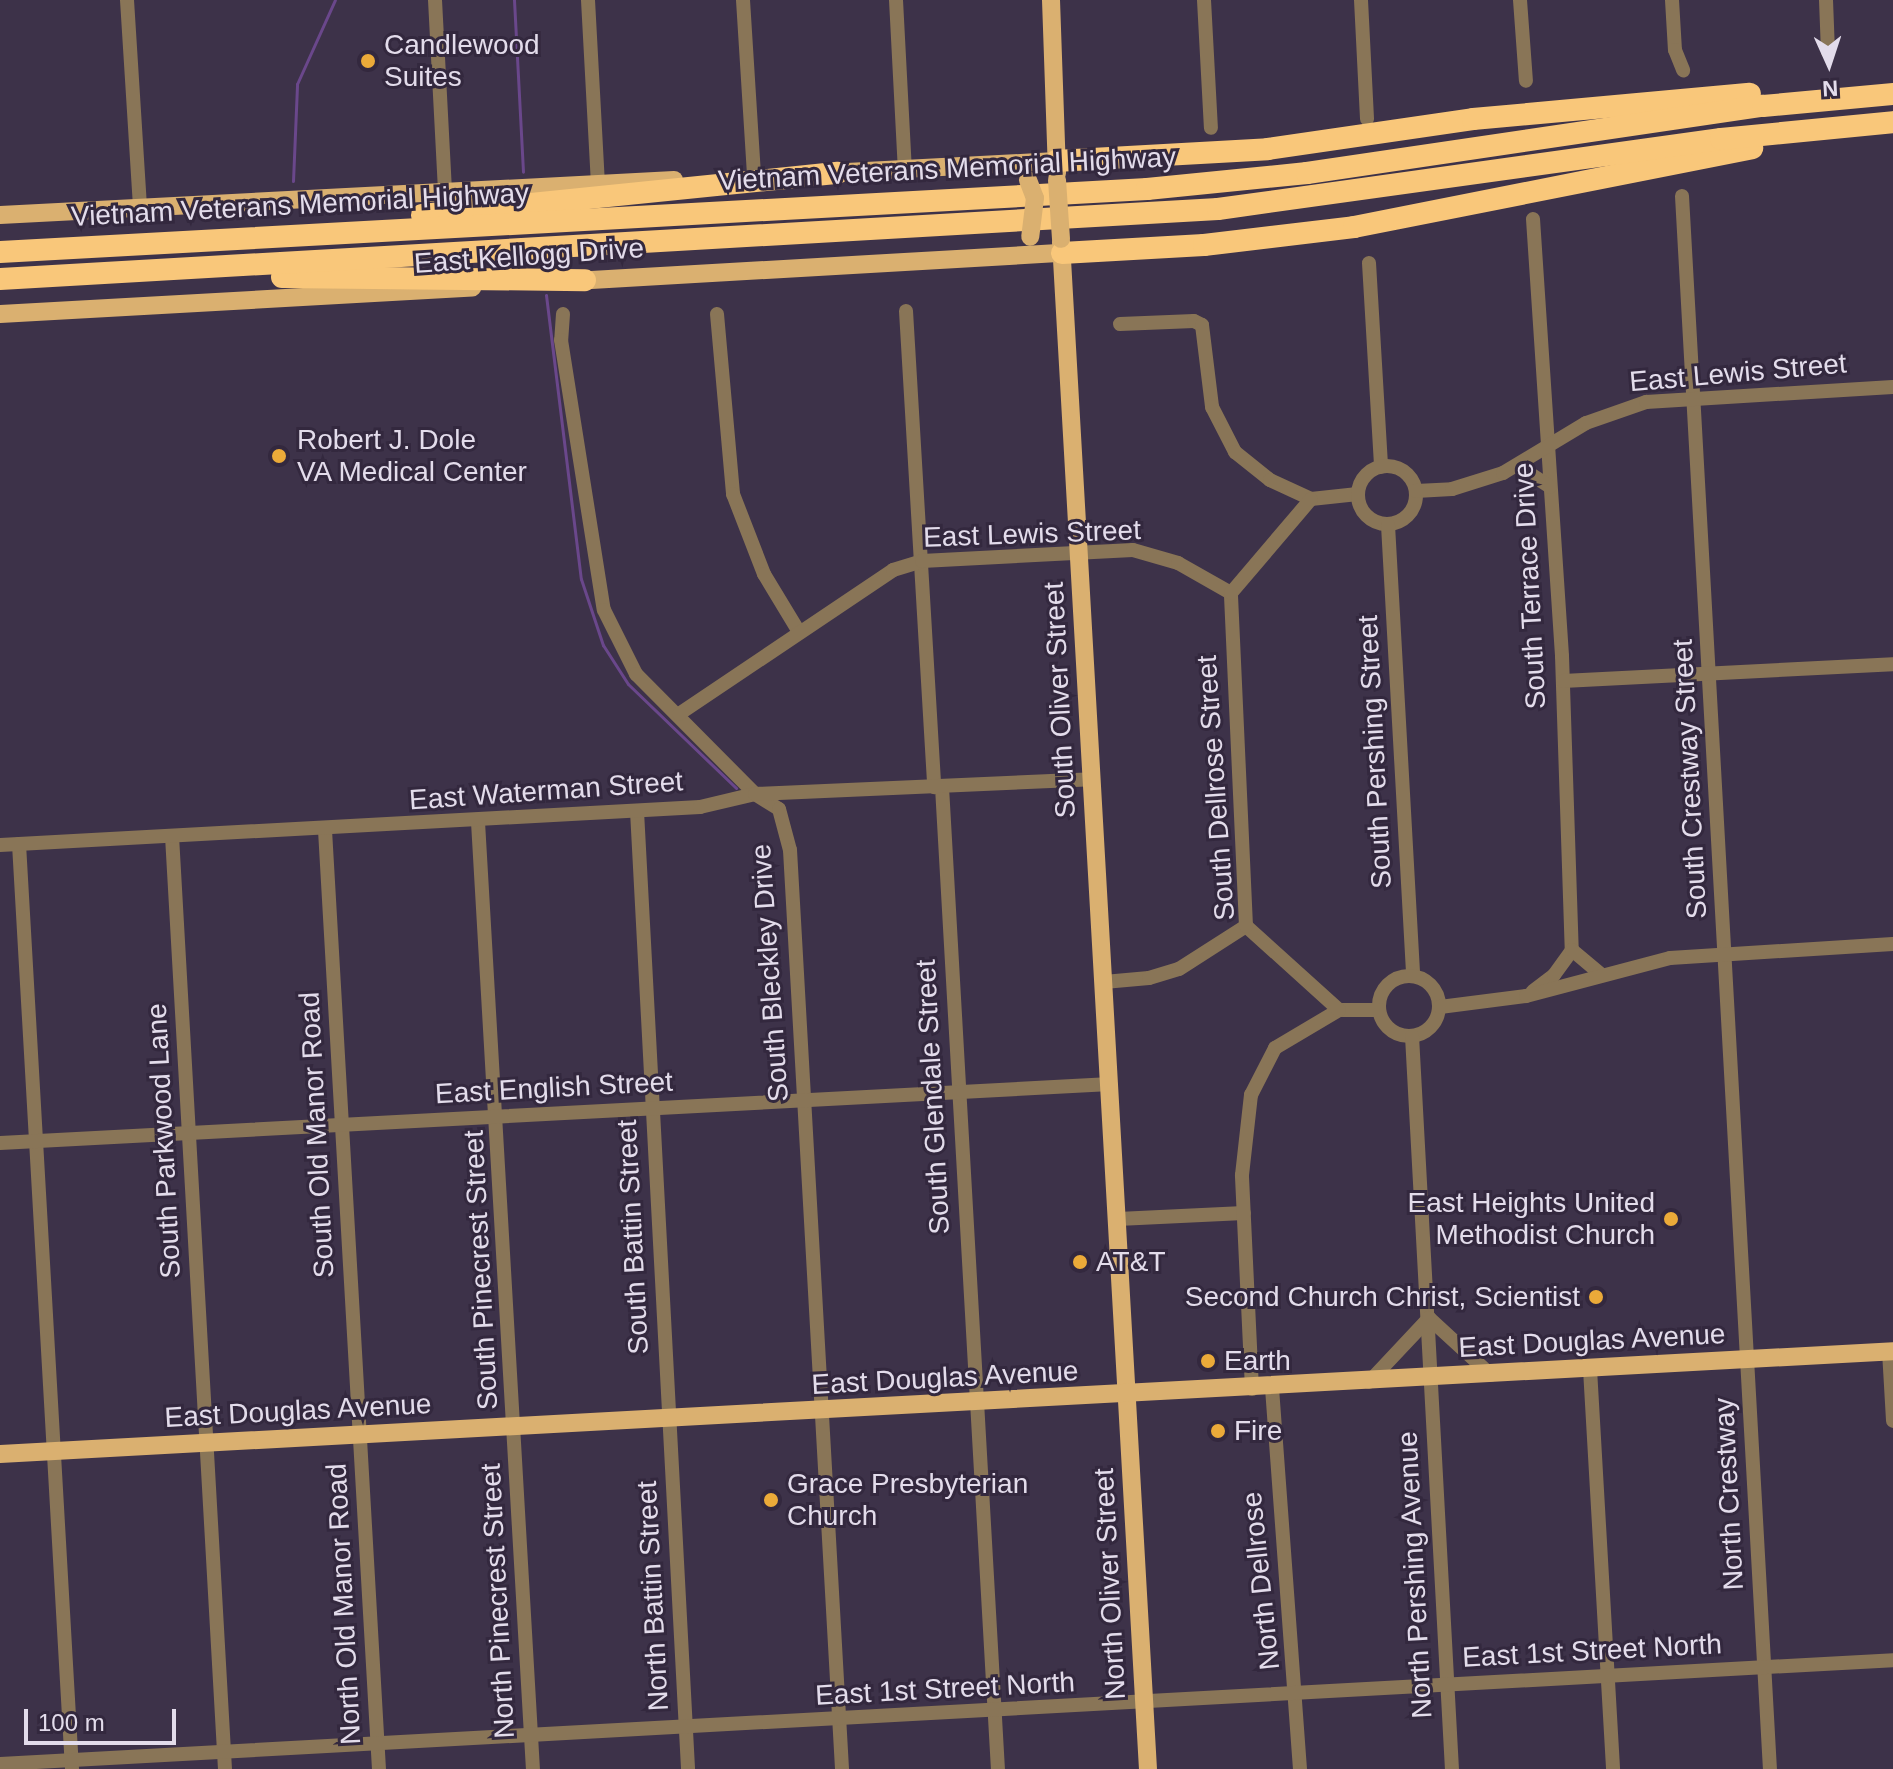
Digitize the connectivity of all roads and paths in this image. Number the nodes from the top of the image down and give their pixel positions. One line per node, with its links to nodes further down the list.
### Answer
1 (127, 0): 29 (street)
2 (435, 0): 27 (street)
3 (588, 0): 26 (street)
4 (743, 0): 25 (street)
5 (896, 0): 22 (street)
6 (1051, 0): 23 (main road, South Oliver Street)
7 (1204, 0): 19 (street)
8 (1361, 0): 17 (street)
9 (1520, 0): 14 (street)
10 (1672, 0): 13 (street)
11 (1826, 0): 12 (street)
12 (1828, 52)
13 (1683, 70)
14 (1526, 81)
15 (1893, 94): 16 (highway, Vietnam Veterans Memorial Highway)
16 (1835, 98): 23 (highway); 32 (highway, Vietnam Veterans Memorial Highway)
17 (1367, 119)
18 (1893, 122): 20 (highway, Vietnam Veterans Memorial Highway)
19 (1211, 128)
20 (1822, 128): 33 (highway); 37 (highway, Vietnam Veterans Memorial Highway)
21 (1002, 165): 22 (main road); 23 (main road); 35 (main road, bridge)
22 (905, 170): 24 (main road)
23 (1057, 170): 33 (main road, South Oliver Street, bridge)
24 (838, 173): 25 (main road); 32 (highway)
25 (754, 175): 26 (main road)
26 (598, 184): 27 (main road)
27 (445, 192): 29 (main road)
28 (1682, 196): 46 (street, South Crestway Street)
29 (140, 207): 30 (main road)
30 (0, 215)
31 (1533, 219): 47 (street, South Terrace Drive)
32 (134, 244): 34 (highway, Vietnam Veterans Memorial Highway)
33 (1061, 246): 35 (main road, East Kellogg Drive); 55 (main road, South Oliver Street)
34 (0, 252)
35 (1006, 256): 39 (main road, East Kellogg Drive)
36 (1369, 263): 49 (street)
37 (40, 276): 38 (highway, Vietnam Veterans Memorial Highway); 39 (highway)
38 (0, 279)
39 (585, 280): 41 (main road, East Kellogg Drive)
40 (906, 311): 56 (street, South Glendale Street)
41 (0, 314)
42 (563, 314): 62 (street, South Bleckley Drive)
43 (717, 314): 58 (street)
44 (1120, 324): 53 (street)
45 (1893, 387): 46 (street, East Lewis Street)
46 (1694, 398): 47 (street, East Lewis Street); 60 (street, South Crestway Street)
47 (1549, 449): 48 (street, East Lewis Street); 50 (street, South Terrace Drive)
48 (1518, 466): 50 (street); 51 (street, East Lewis Street)
49 (1381, 467): 51 (street); 52 (street)
50 (1550, 487): 61 (street, South Terrace Drive)
51 (1416, 491): 54 (street)
52 (1358, 494): 53 (street); 54 (street)
53 (1311, 499): 57 (street)
54 (1388, 525): 76 (street, South Pershing Street)
55 (1079, 552): 56 (street, East Lewis Street); 57 (street, East Lewis Street); 63 (main road, South Oliver Street)
56 (922, 561): 58 (street, East Lewis Street); 64 (street, South Glendale Street)
57 (1231, 593): 72 (street, South Dellrose Street)
58 (799, 632): 62 (street, East Lewis Street)
59 (1893, 664): 60 (street)
60 (1710, 674): 61 (street); 75 (street, South Crestway Street)
61 (1563, 681): 74 (street, South Terrace Drive)
62 (679, 714): 65 (street, South Bleckley Drive)
63 (1092, 779): 64 (street, East Waterman Street); 78 (main road, South Oliver Street)
64 (938, 787): 65 (street, East Waterman Street); 85 (street, South Glendale Street)
65 (755, 794): 66 (street, East Waterman Street); 86 (street, South Bleckley Drive)
66 (637, 811): 67 (street, East Waterman Street); 87 (street, South Battin Street)
67 (478, 822): 68 (street, East Waterman Street); 88 (street, South Pinecrest Street)
68 (325, 830): 69 (street, East Waterman Street); 89 (street, South Old Manor Road)
69 (172, 836): 70 (street, East Waterman Street); 90 (street, South Parkwood Lane)
70 (19, 844): 71 (street, East Waterman Street); 91 (street)
71 (0, 845)
72 (1246, 926): 78 (street); 81 (street, South Dellrose Street)
73 (1893, 944): 75 (street)
74 (1572, 950): 77 (street); 79 (street)
75 (1726, 953): 77 (street); 97 (street, South Crestway Street)
76 (1413, 975): 80 (street); 82 (street)
77 (1602, 975): 79 (street)
78 (1104, 982): 84 (main road, South Oliver Street)
79 (1526, 996): 80 (street)
80 (1440, 1007): 83 (street)
81 (1339, 1010): 82 (street); 93 (street)
82 (1379, 1010): 83 (street)
83 (1412, 1036): 95 (street)
84 (1110, 1084): 85 (street, East English Street); 94 (main road, South Oliver Street)
85 (958, 1092): 86 (street, East English Street); 105 (street, South Glendale Street)
86 (806, 1101): 87 (street, East English Street); 106 (street, South Bleckley Drive)
87 (651, 1109): 88 (street, East English Street); 107 (street, South Battin Street)
88 (499, 1118): 89 (street, East English Street); 109 (street, South Pinecrest Street)
89 (343, 1126): 90 (street, East English Street); 110 (street, South Old Manor Road)
90 (189, 1134): 91 (street, East English Street); 111 (street, South Parkwood Lane)
91 (37, 1141): 92 (street, East English Street); 112 (street)
92 (0, 1143)
93 (1244, 1213): 94 (street); 103 (street)
94 (1118, 1219): 104 (main road, South Oliver Street)
95 (1429, 1318): 99 (street); 100 (street); 101 (street)
96 (1891, 1351): 97 (main road, East Douglas Avenue); 108 (street)
97 (1748, 1359): 98 (main road, East Douglas Avenue); 115 (street, North Crestway)
98 (1590, 1369): 99 (main road, East Douglas Avenue); 116 (street)
99 (1491, 1375): 100 (main road, East Douglas Avenue)
100 (1431, 1378): 101 (main road, East Douglas Avenue); 117 (street, North Pershing Avenue)
101 (1369, 1382): 102 (main road, East Douglas Avenue)
102 (1272, 1388): 103 (main road, East Douglas Avenue); 118 (street, North Dellrose)
103 (1252, 1389): 104 (main road, East Douglas Avenue)
104 (1128, 1396): 105 (main road, East Douglas Avenue); 119 (main road, North Oliver Street)
105 (979, 1404): 106 (main road, East Douglas Avenue); 120 (street, South Glendale Street)
106 (823, 1413): 107 (main road, East Douglas Avenue); 121 (street, South Bleckley Drive)
107 (670, 1420): 109 (main road, East Douglas Avenue); 122 (street, North Battin Street)
108 (1893, 1421)
109 (515, 1429): 110 (main road, East Douglas Avenue); 123 (street, North Pinecrest Street)
110 (361, 1437): 111 (main road, East Douglas Avenue); 124 (street, North Old Manor Road)
111 (207, 1444): 112 (main road, East Douglas Avenue); 125 (street, South Parkwood Lane)
112 (55, 1451): 113 (main road, East Douglas Avenue); 127 (street)
113 (0, 1454)
114 (1893, 1660): 115 (street, East 1st Street North)
115 (1764, 1667): 116 (street, East 1st Street North); 138 (street, North Crestway)
116 (1608, 1676): 117 (street, East 1st Street North); 137 (street)
117 (1447, 1686): 118 (street, East 1st Street North); 136 (street, North Pershing Avenue)
118 (1296, 1695): 119 (street, East 1st Street North); 135 (street, North Dellrose)
119 (1144, 1704): 120 (street, East 1st Street North); 134 (main road, North Oliver Street)
120 (995, 1712): 121 (street, East 1st Street North); 133 (street, South Glendale Street)
121 (839, 1721): 122 (street, East 1st Street North); 132 (street, South Bleckley Drive)
122 (686, 1729): 123 (street, East 1st Street North); 131 (street, North Battin Street)
123 (532, 1736): 124 (street, East 1st Street North); 130 (street, North Pinecrest Street)
124 (377, 1744): 125 (street, East 1st Street North); 129 (street, North Old Manor Road)
125 (225, 1752): 127 (street, East 1st Street North); 128 (street, South Parkwood Lane)
126 (0, 1764): 127 (street, East 1st Street North)
127 (72, 1764)
128 (225, 1769)
129 (379, 1769)
130 (533, 1769)
131 (688, 1769)
132 (842, 1769)
133 (998, 1769)
134 (1148, 1769)
135 (1300, 1769)
136 (1452, 1769)
137 (1613, 1769)
138 (1770, 1769)

